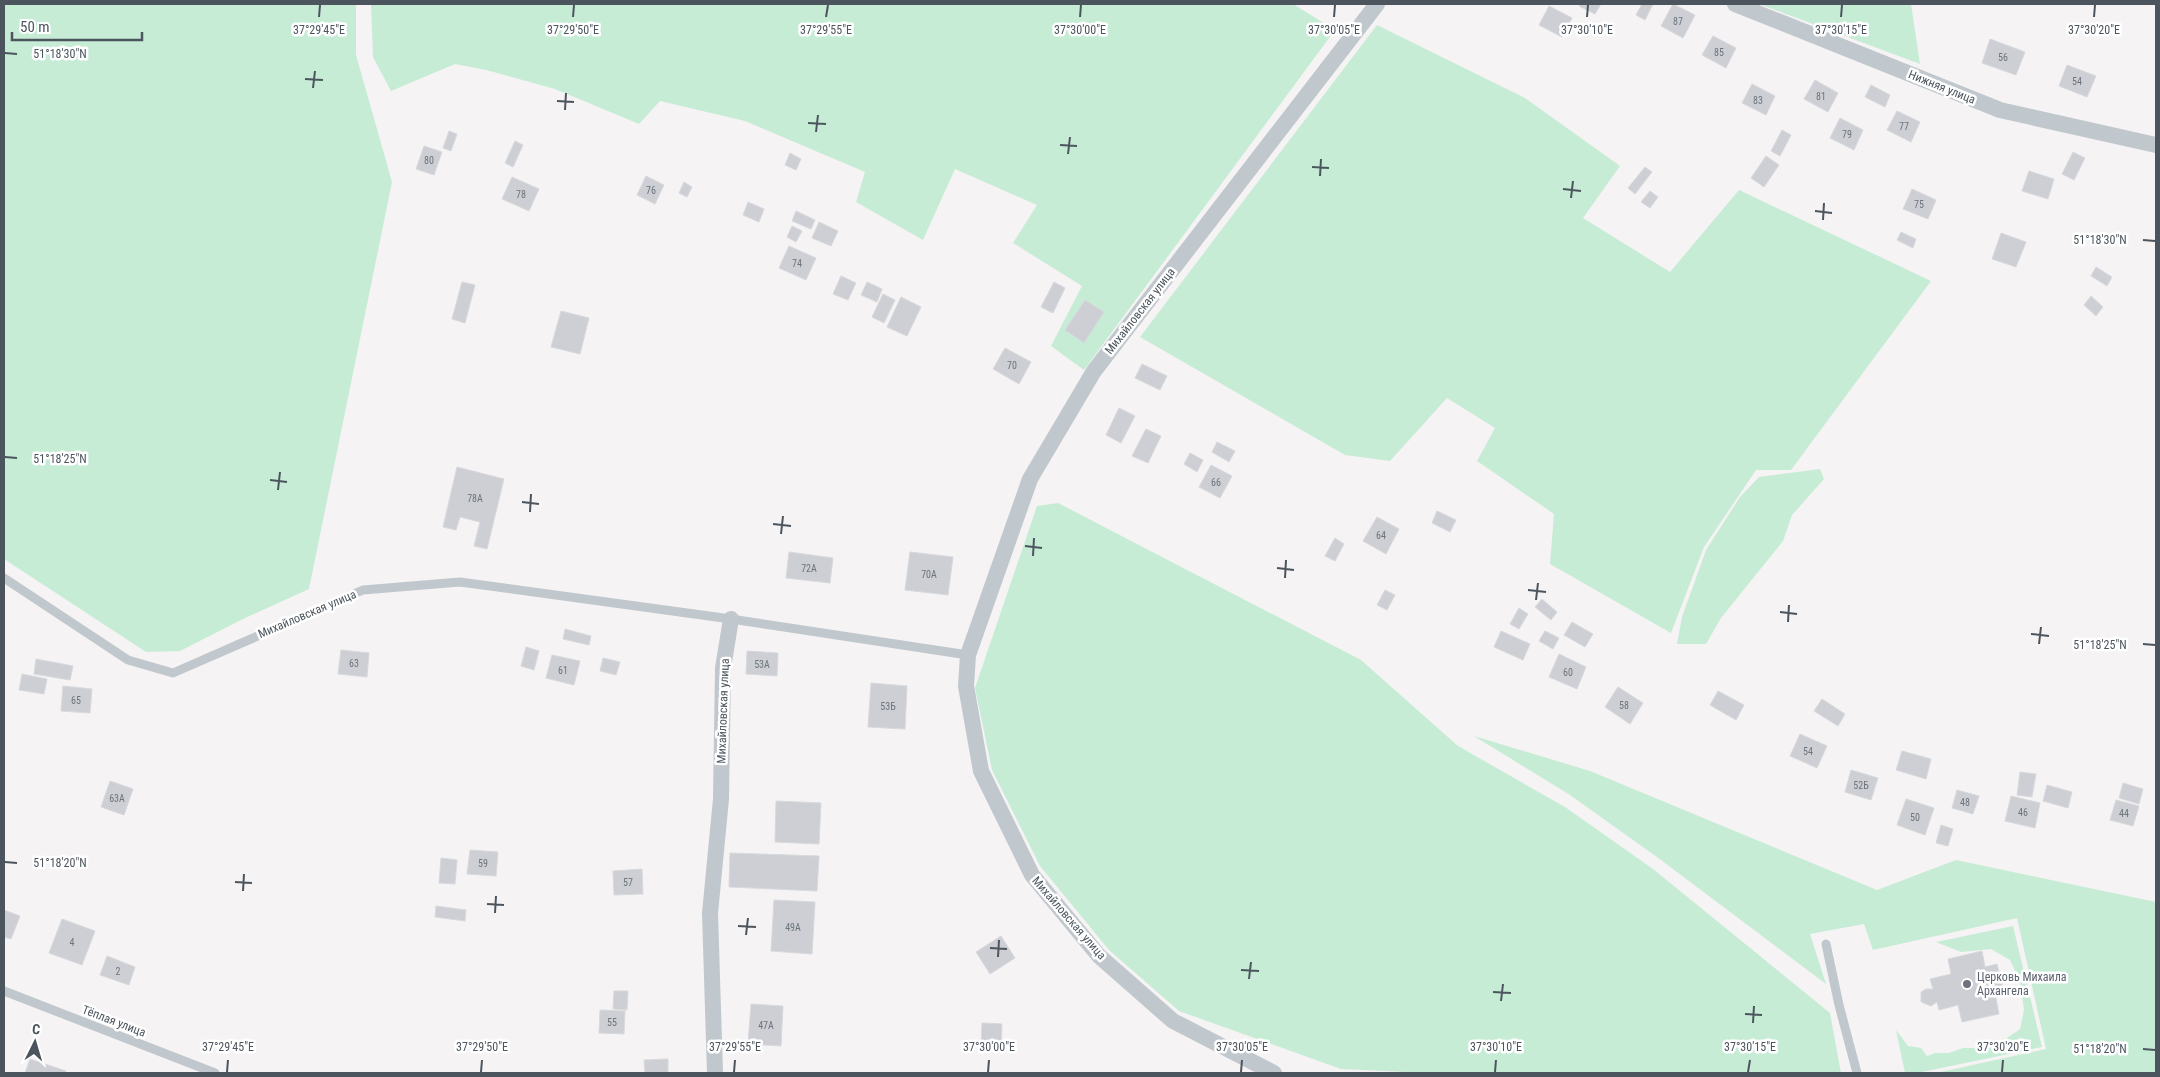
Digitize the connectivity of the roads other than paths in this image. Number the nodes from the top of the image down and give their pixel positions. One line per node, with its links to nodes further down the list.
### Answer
1 (1377, 4): 6 (street, Михайловская улица)
2 (1735, 4): 3 (street, Нижняя улица)
3 (2156, 145)
4 (4, 578): 5 (lane, Михайловская улица)
5 (731, 619): 6 (lane, Михайловская улица); 10 (street, Михайловская улица)
6 (968, 655): 11 (street, Михайловская улица)
7 (1826, 944): 12 (lane)
8 (4, 991): 9 (lane, Тёплая улица)
9 (215, 1073)
10 (715, 1073)
11 (1274, 1073)
12 (1857, 1073)

